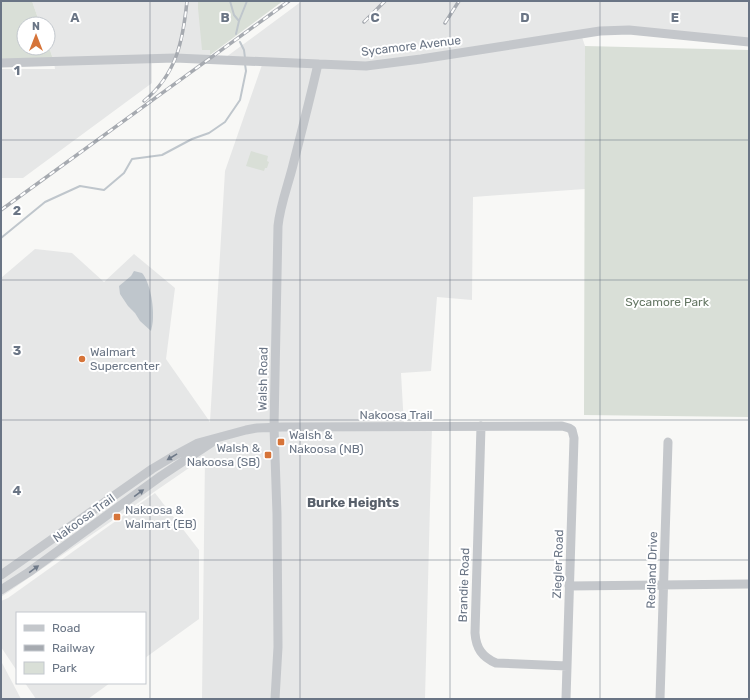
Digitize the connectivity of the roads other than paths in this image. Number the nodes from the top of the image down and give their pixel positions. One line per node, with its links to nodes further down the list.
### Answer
1 (749, 42): 3 (street, Sycamore Avenue)
2 (1, 63): 3 (street, Sycamore Avenue)
3 (318, 64): 5 (street, Walsh Road)
4 (481, 426): 5 (street, Nakoosa Trail); 6 (street, Nakoosa Trail); 14 (street, Brandie Road)
5 (274, 427): 7 (street, Nakoosa Trail); 15 (street, Walsh Road)
6 (572, 430): 12 (street, Ziegler Road)
7 (221, 438): 9 (street, Nakoosa Trail, one-way to 9); 13 (street, Nakoosa Trail, one-way to 7)
8 (668, 442): 11 (street, Redland Drive)
9 (1, 575)
10 (749, 584): 11 (street)
11 (664, 585): 12 (street); 17 (street, Redland Drive)
12 (569, 586): 14 (street, Ziegler Road)
13 (1, 590)
14 (567, 666): 16 (street, Ziegler Road)
15 (275, 699)
16 (566, 699)
17 (660, 699)

